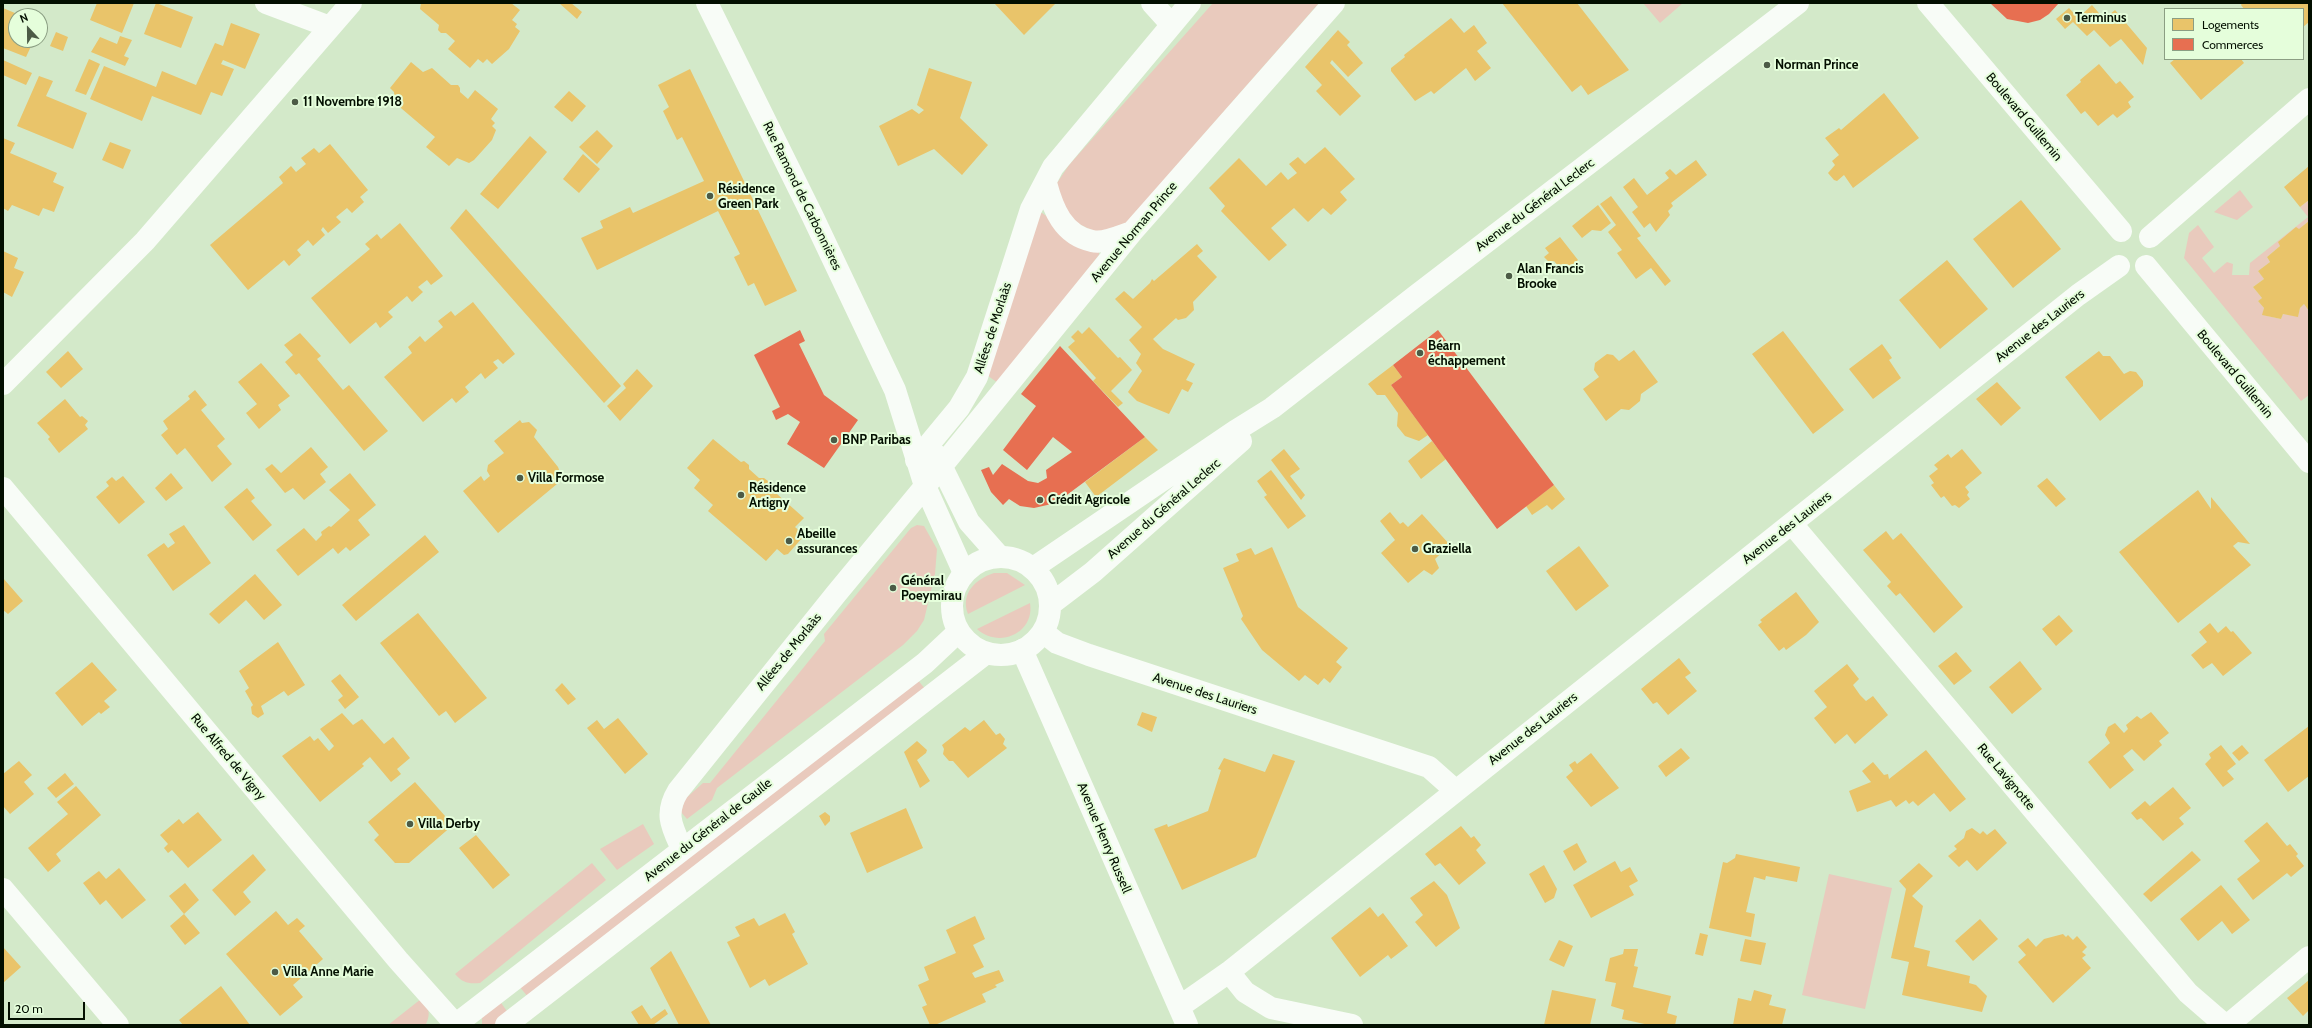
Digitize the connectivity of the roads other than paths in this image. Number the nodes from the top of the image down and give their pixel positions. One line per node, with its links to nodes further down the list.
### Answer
1 (266, 3): 10 (street)
2 (351, 3): 10 (street)
3 (707, 3): 20 (street, Rue Ramond de Carbonnières)
4 (1152, 3): 9 (street)
5 (1190, 3): 9 (street, Allées de Morlaàs)
6 (1334, 3): 14 (street, Avenue Norman Prince)
7 (1798, 3): 19 (street, Avenue du Général Leclerc)
8 (1928, 3): 13 (street, Boulevard Guillemin)
9 (1171, 24): 12 (street, Allées de Morlaàs)
10 (330, 27): 18 (street)
11 (2309, 99): 15 (street)
12 (1046, 183): 14 (street); 20 (street, Allées de Morlaàs)
13 (2121, 231): 15 (street); 16 (street)
14 (1132, 232): 22 (street, Avenue Norman Prince)
15 (2150, 236): 17 (street)
16 (2119, 266): 17 (street); 25 (street, Avenue des Lauriers)
17 (2146, 266): 21 (street, Boulevard Guillemin)
18 (3, 384)
19 (1272, 408): 27 (street, Avenue du Général Leclerc); 29 (street, Avenue du Général Leclerc)
20 (923, 451): 22 (street, Rue Ramond de Carbonnières); 23 (street, Rue Ramond de Carbonnières)
21 (2309, 462)
22 (941, 467): 23 (street, Allées de Morlaàs); 26 (street, Rue Ramond de Carbonnières)
23 (925, 486): 28 (street, Rue Ramond de Carbonnières); 35 (street, Allées de Morlaàs)
24 (3, 488): 41 (street, Rue Alfred de Vigny)
25 (1792, 524): 34 (street, Avenue des Lauriers); 44 (street, Rue Lavignotte)
26 (1000, 557): 27 (street); 28 (street)
27 (1033, 568): 29 (street)
28 (964, 573): 30 (street)
29 (1051, 604): 31 (street)
30 (958, 632): 33 (street); 35 (street, Avenue du Général de Gaulle)
31 (1043, 632): 32 (street); 34 (street, Avenue des Lauriers)
32 (1022, 650): 33 (street); 39 (street, Avenue Henry Russell)
33 (985, 654): 42 (street)
34 (1456, 791): 38 (street, Avenue des Lauriers)
35 (682, 849): 41 (street, Avenue du Général de Gaulle)
36 (3, 889): 40 (street)
37 (2309, 957): 45 (street)
38 (1229, 972): 39 (street, Avenue des Lauriers); 43 (street)
39 (1183, 1016)
40 (118, 1025)
41 (455, 1025)
42 (506, 1025)
43 (1352, 1025)
44 (2225, 1025)
45 (2228, 1025)

